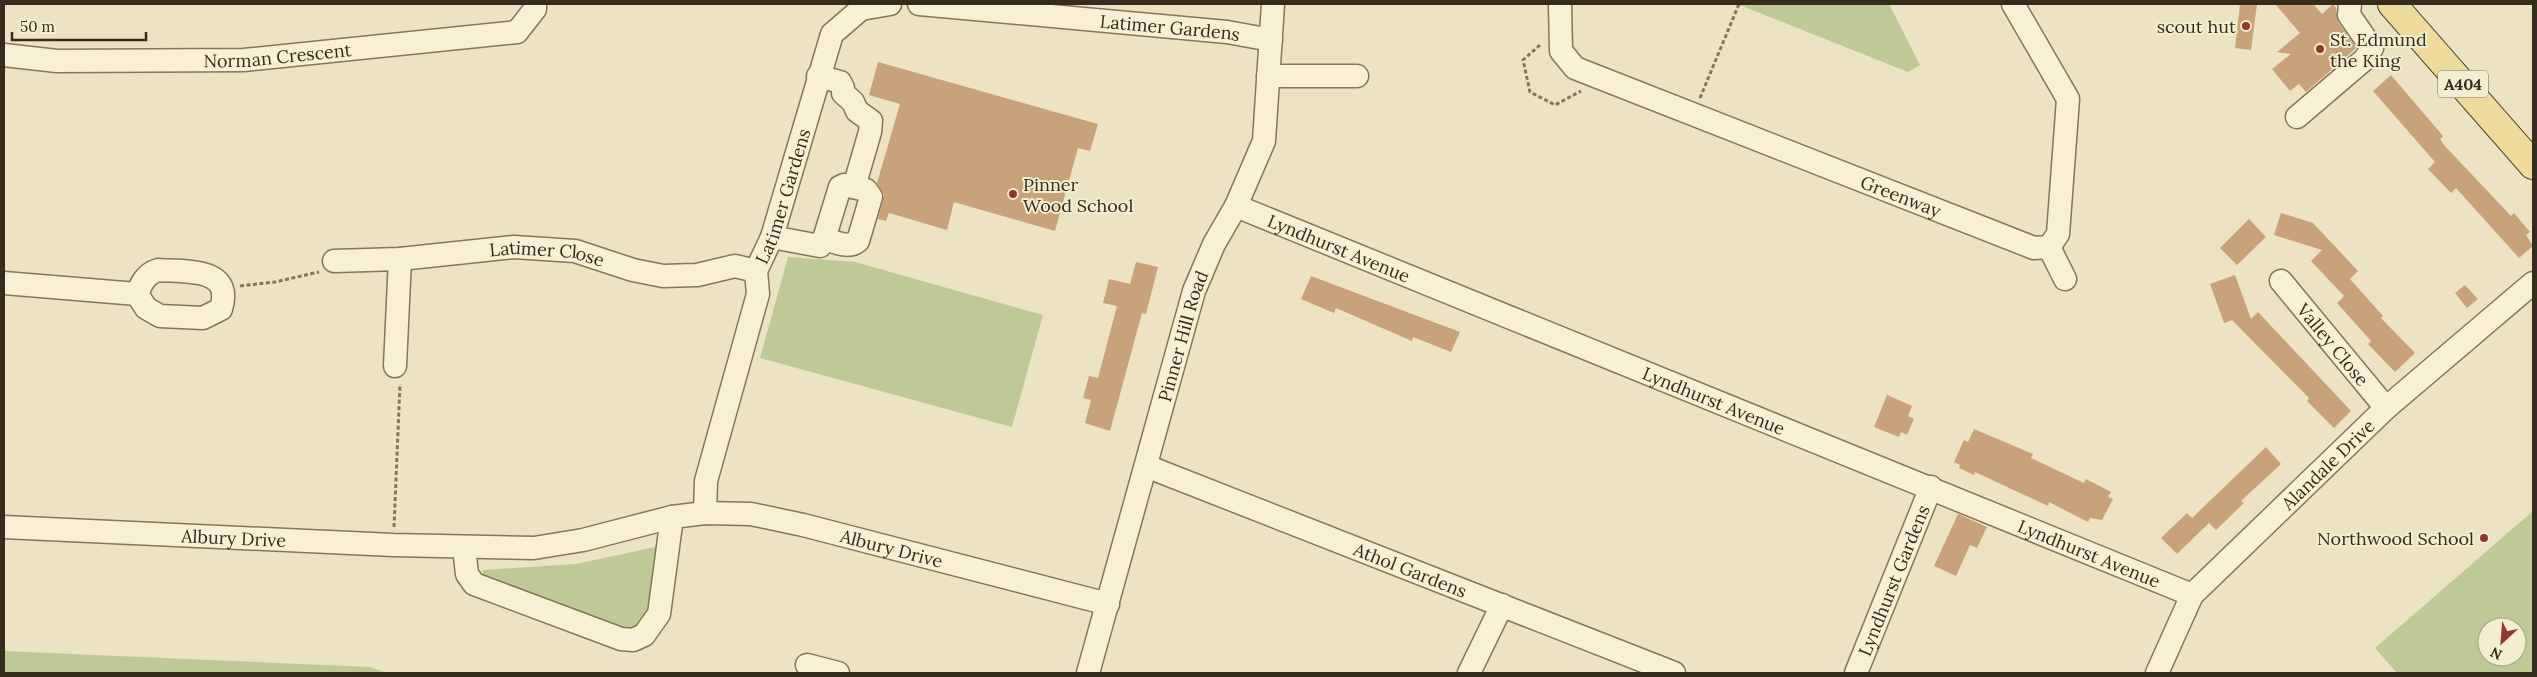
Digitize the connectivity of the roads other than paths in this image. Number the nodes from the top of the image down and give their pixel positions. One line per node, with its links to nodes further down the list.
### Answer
1 (535, 4): 11 (street, Norman Crescent)
2 (890, 4): 9 (street, Latimer Gardens)
3 (919, 4): 10 (street, Latimer Gardens)
4 (1273, 4): 10 (street, Pinner Hill Road)
5 (1560, 4): 21 (street, Greenway)
6 (2013, 4): 21 (street)
7 (2350, 4): 15 (street)
8 (2392, 4): 16 (main road, A404)
9 (860, 6): 12 (street, Latimer Gardens)
10 (1272, 40): 13 (street, Pinner Hill Road)
11 (4, 55)
12 (818, 76): 17 (street); 19 (street, Latimer Gardens)
13 (1268, 76): 14 (street); 18 (street, Pinner Hill Road)
14 (1357, 76)
15 (2297, 117)
16 (2533, 164)
17 (854, 186): 20 (street); 20 (street)
18 (1236, 206): 32 (street, Pinner Hill Road); 33 (street, Lyndhurst Avenue)
19 (772, 237): 20 (street); 24 (street, Latimer Gardens)
20 (824, 240)
21 (2048, 246): 25 (street)
22 (400, 259): 23 (street, Latimer Close); 24 (street, Latimer Close); 30 (street)
23 (334, 261)
24 (756, 271): 34 (street, Latimer Gardens)
25 (2065, 279)
26 (2280, 281): 31 (street, Valley Close)
27 (4, 283): 29 (street)
28 (2533, 283): 31 (street, Alandale Drive)
29 (137, 294): 29 (street)
30 (395, 366)
31 (2386, 408): 38 (street, Alandale Drive)
32 (1146, 466): 39 (street, Pinner Hill Road); 40 (street, Athol Gardens)
33 (1930, 487): 38 (street, Lyndhurst Avenue); 46 (street, Lyndhurst Gardens)
34 (705, 512): 35 (street, Albury Drive); 39 (street, Albury Drive)
35 (672, 517): 37 (street, Albury Drive); 37 (street)
36 (4, 527): 37 (street, Albury Drive)
37 (464, 548)
38 (2192, 595): 47 (street, Alandale Drive)
39 (1108, 604): 43 (street, Pinner Hill Road)
40 (1502, 605): 44 (street); 45 (street, Athol Gardens)
41 (807, 665): 42 (street)
42 (838, 673)
43 (1088, 673)
44 (1469, 673)
45 (1674, 673)
46 (1856, 673)
47 (2157, 673)

